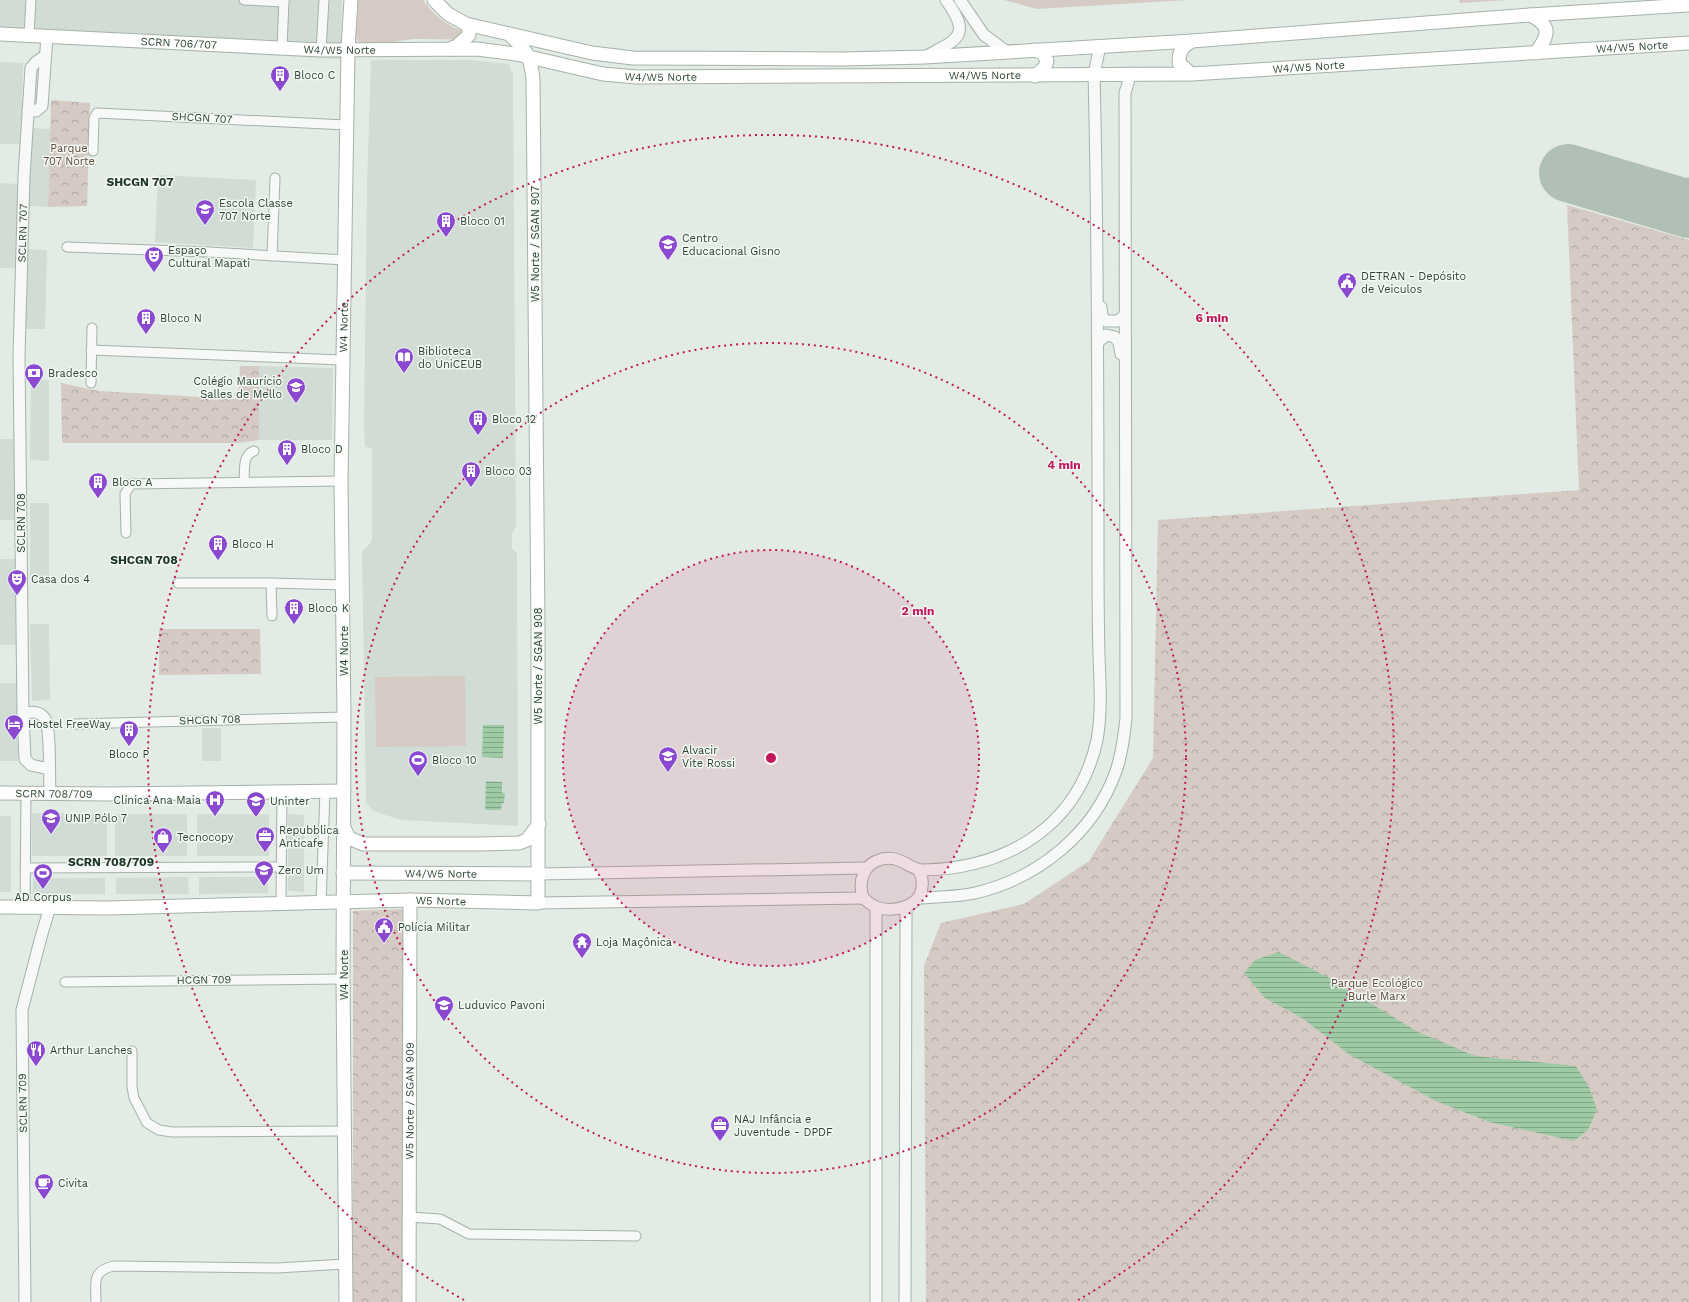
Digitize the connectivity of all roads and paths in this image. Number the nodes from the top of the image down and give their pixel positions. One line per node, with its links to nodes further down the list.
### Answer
1 (31, 0): 14 (street)
2 (244, 0): 8 (street)
3 (324, 0): 22 (street)
4 (351, 0): 20 (main road, W4 Norte)
5 (434, 0): 11 (main road, W4/W5 Norte)
6 (946, 0): 26 (street)
7 (960, 0): 24 (street)
8 (284, 1): 19 (street)
9 (1689, 5): 10 (main road, W4/W5 Norte)
10 (1530, 15): 16 (main road, W4/W5 Norte); 25 (main road)
11 (466, 24): 13 (main road, W4/W5 Norte); 21 (main road)
12 (0, 34): 14 (main road, SCRN 706/707)
13 (509, 34): 26 (main road, W4/W5 Norte); 27 (main road)
14 (29, 35): 15 (main road, SCRN 706/707)
15 (47, 36): 19 (main road, SCRN 706/707); 43 (street, SCLRN 707)
16 (1192, 41): 18 (main road, W4/W5 Norte); 30 (main road)
17 (1689, 43): 25 (main road, W4/W5 Norte)
18 (1100, 46): 23 (main road, W4/W5 Norte); 29 (street)
19 (282, 48): 22 (main road, W4/W5 Norte)
20 (348, 49): 21 (main road, W4/W5 Norte); 22 (main road, W4/W5 Norte); 32 (main road, W4 Norte)
21 (450, 49): 27 (main road, W4/W5 Norte)
22 (321, 50)
23 (1034, 50): 24 (main road, W4/W5 Norte); 31 (main road)
24 (1006, 52): 26 (main road, W4/W5 Norte)
25 (1536, 53): 30 (main road, W4/W5 Norte)
26 (924, 57)
27 (531, 58): 31 (main road, W4/W5 Norte); 47 (main road, W5 Norte / SGAN 907)
28 (1131, 73): 29 (main road, W4/W5 Norte); 30 (main road, W4/W5 Norte); 39 (street)
29 (1094, 74): 31 (main road, W4/W5 Norte); 36 (street)
30 (1191, 74)
31 (1035, 76)
32 (346, 125): 33 (street, SHCGN 707); 38 (main road, W4 Norte)
33 (93, 151)
34 (275, 178): 37 (street)
35 (67, 247): 37 (street)
36 (1098, 250): 39 (street); 41 (street)
37 (272, 256): 38 (street)
38 (345, 260): 44 (main road, W4 Norte)
39 (1125, 315): 46 (street)
40 (92, 328): 42 (street)
41 (1098, 342): 46 (street); 71 (street)
42 (91, 350): 44 (street); 45 (street)
43 (19, 356): 56 (street, SCLRN 708)
44 (342, 360): 49 (main road, W4 Norte)
45 (91, 383)
46 (1125, 392): 75 (street)
47 (536, 429): 66 (main road, W5 Norte / SGAN 908)
48 (254, 451): 50 (street)
49 (341, 481): 50 (street); 54 (main road, W4 Norte)
50 (244, 482): 51 (street)
51 (126, 533)
52 (178, 583): 53 (street)
53 (271, 583): 54 (street); 55 (street)
54 (343, 585): 57 (main road, W4 Norte)
55 (272, 616)
56 (23, 714): 59 (street, SCLRN 708); 59 (street)
57 (344, 717): 58 (street, SHCGN 708); 62 (main road, W4 Norte)
58 (75, 724)
59 (49, 769): 65 (street)
60 (282, 791): 61 (main road, SCRN 708/709); 65 (main road, SCRN 708/709); 68 (street)
61 (325, 791): 62 (main road, SCRN 708/709); 79 (street)
62 (344, 791): 67 (main road, W4 Norte)
63 (0, 793): 64 (main road, SCRN 708/709)
64 (26, 793): 65 (main road, SCRN 708/709); 69 (street)
65 (50, 793)
66 (539, 824): 67 (main road); 73 (main road, W5 Norte / SGAN 908)
67 (343, 826): 72 (main road, W4 Norte)
68 (282, 867): 69 (street); 80 (street)
69 (26, 868): 85 (street)
70 (866, 868): 71 (street); 73 (street); 74 (street)
71 (919, 870): 75 (street)
72 (343, 873): 73 (main road, W4/W5 Norte); 77 (main road, W4 Norte)
73 (538, 874): 78 (main road, W5 Norte / SGAN 908)
74 (864, 898): 78 (street); 83 (street)
75 (918, 898): 84 (street)
76 (410, 900): 77 (main road, W5 Norte); 78 (main road, W5 Norte); 90 (main road, W5 Norte / SGAN 909)
77 (343, 903): 79 (main road); 86 (main road, W4 Norte)
78 (538, 903)
79 (321, 904): 80 (main road)
80 (282, 905): 82 (main road)
81 (0, 907): 85 (main road)
82 (50, 907): 85 (main road); 93 (street, SCLRN 709)
83 (876, 907): 84 (street); 97 (street)
84 (906, 907): 98 (street)
85 (25, 908)
86 (343, 979): 87 (street, HCGN 709); 89 (main road, W4 Norte)
87 (64, 982)
88 (132, 1051): 89 (street)
89 (345, 1131): 92 (main road, W4 Norte)
90 (409, 1217): 91 (street); 96 (main road, W5 Norte / SGAN 909)
91 (636, 1236)
92 (345, 1264): 94 (street); 95 (main road, W4 Norte)
93 (25, 1302)
94 (96, 1302)
95 (346, 1302)
96 (409, 1302)
97 (876, 1302)
98 (905, 1302)

